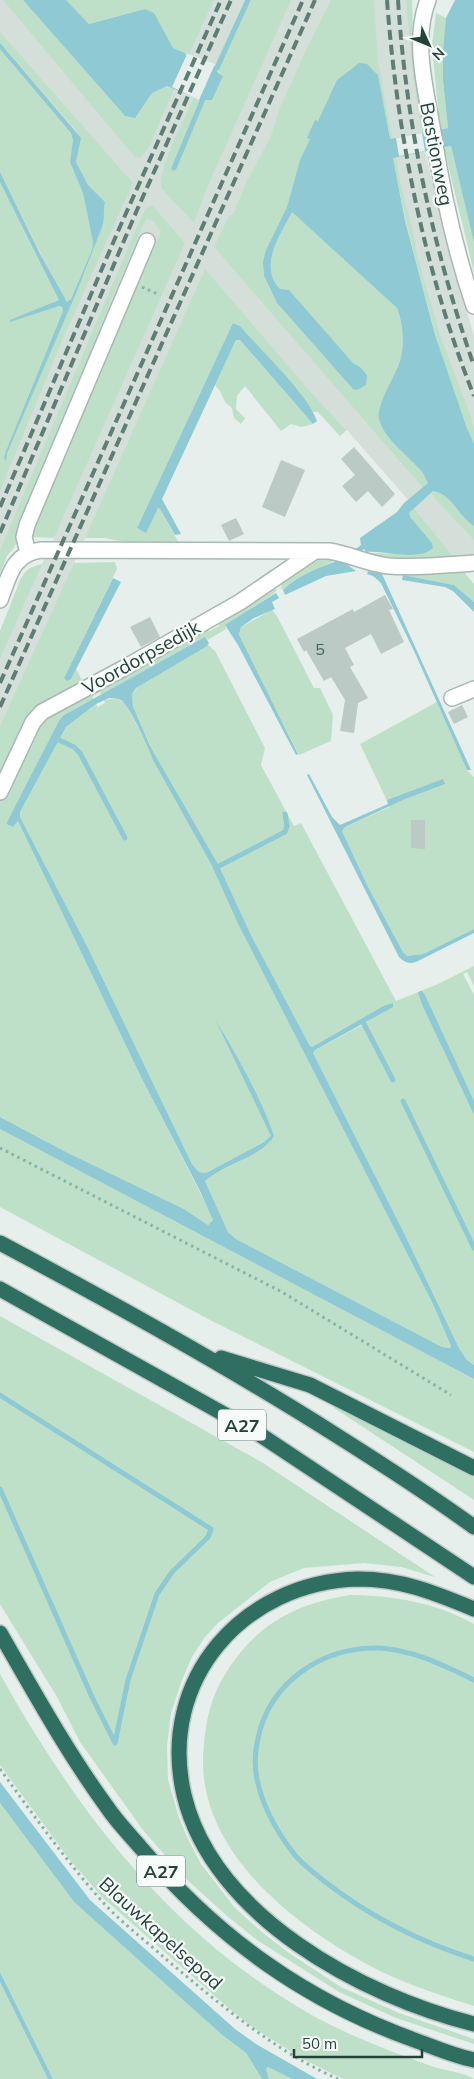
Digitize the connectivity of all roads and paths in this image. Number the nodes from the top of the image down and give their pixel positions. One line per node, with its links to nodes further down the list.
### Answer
1 (428, 0): 5 (street, Bastionweg)
2 (147, 241): 7 (street)
3 (146, 289): 4 (path)
4 (160, 295)
5 (474, 306)
6 (315, 551): 7 (street); 8 (street); 12 (street, Voordorpsedijk)
7 (28, 553): 9 (street)
8 (474, 563)
9 (0, 600)
10 (474, 689): 11 (street)
11 (452, 698)
12 (0, 792)
13 (0, 1148): 17 (path)
14 (0, 1244): 16 (highway, A27)
15 (0, 1288): 20 (highway, A27)
16 (196, 1350): 18 (highway, A27); 19 (highway, A27)
17 (450, 1395)
18 (474, 1468)
19 (474, 1527)
20 (474, 1577)
21 (474, 1609): 24 (highway, A27)
22 (0, 1633): 25 (highway, A27)
23 (0, 1769): 26 (path, Blauwkapelsepad)
24 (474, 2024)
25 (474, 2060)
26 (338, 2079)

